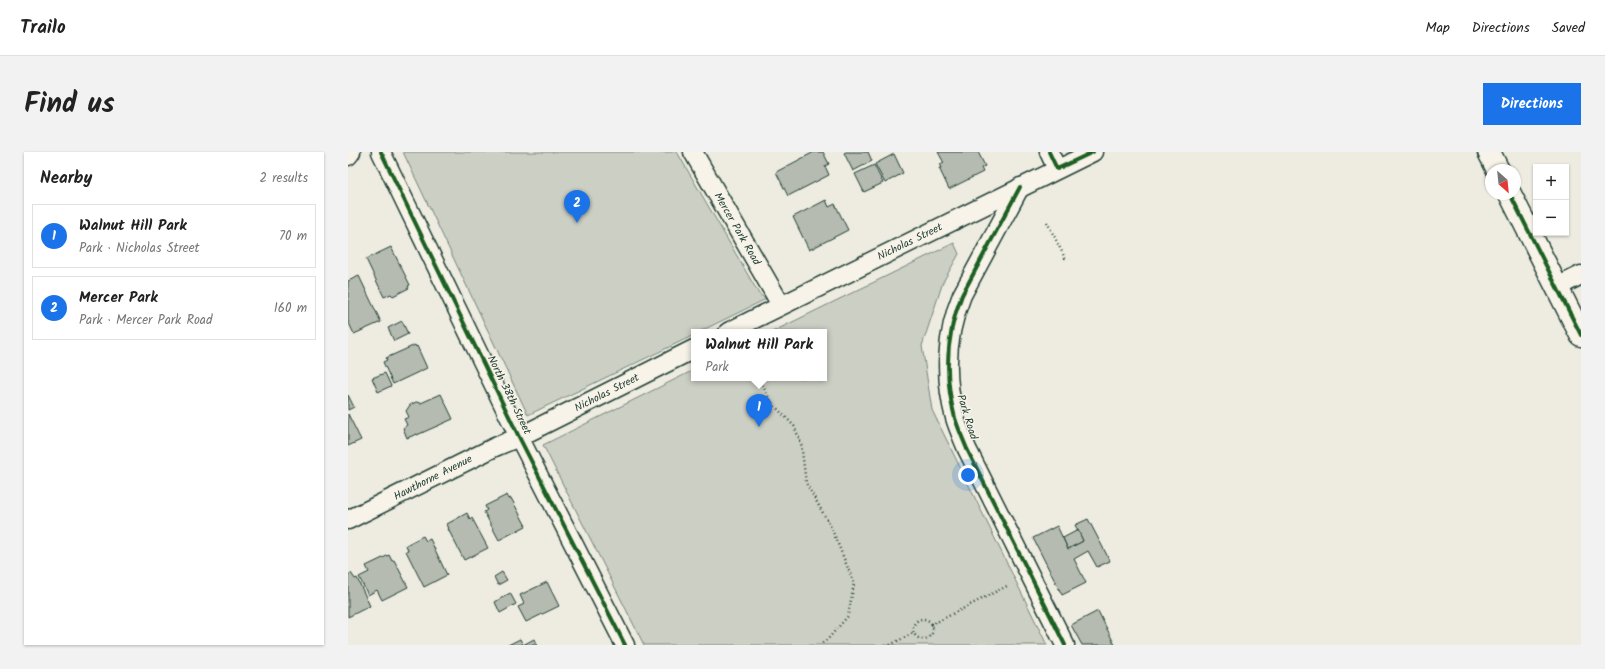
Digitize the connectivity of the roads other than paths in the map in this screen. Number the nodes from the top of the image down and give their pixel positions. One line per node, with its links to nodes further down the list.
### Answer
1 (351, 152): 7 (street)
2 (381, 152): 18 (street, North 38th Street)
3 (693, 152): 14 (street, Mercer Park Road)
4 (1049, 152): 9 (street)
5 (1093, 152): 9 (street, Nicholas Street)
6 (1489, 152): 8 (main road)
7 (348, 156)
8 (1495, 164)
9 (1057, 169): 10 (street, Nicholas Street)
10 (1020, 187): 14 (street, Nicholas Street); 21 (street, Park Road)
11 (1513, 200): 13 (main road)
12 (1581, 275): 13 (street)
13 (1557, 287): 16 (main road)
14 (781, 306): 15 (street, Nicholas Street)
15 (734, 329)
16 (1581, 335)
17 (691, 351): 18 (street, Nicholas Street)
18 (520, 437): 19 (street, Hawthorne Avenue); 20 (street, North 38th Street)
19 (348, 520)
20 (625, 645)
21 (1065, 645)

